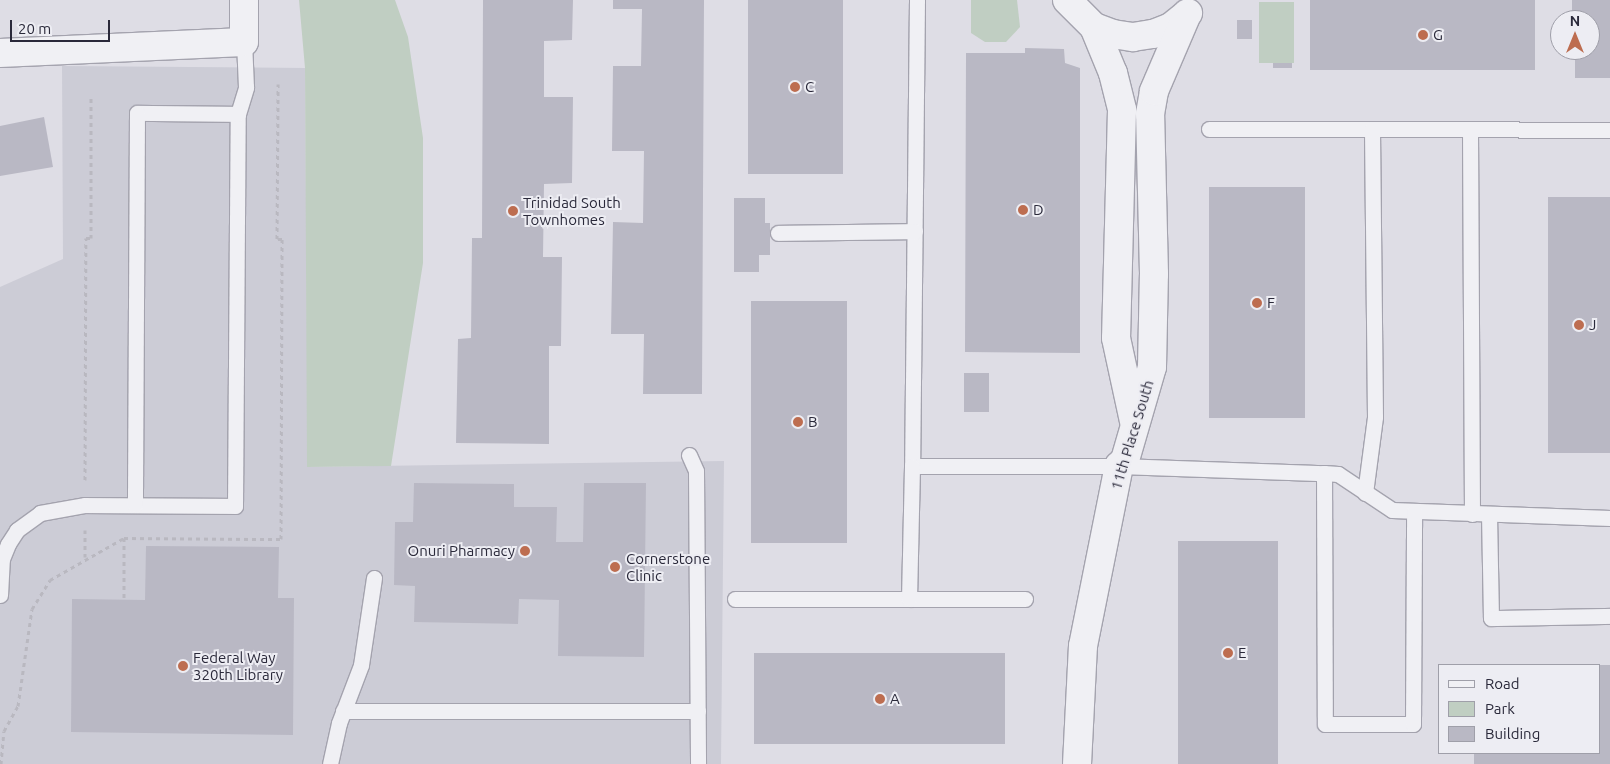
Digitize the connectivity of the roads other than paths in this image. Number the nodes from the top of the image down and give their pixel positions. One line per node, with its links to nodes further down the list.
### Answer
1 (244, 0): 6 (street)
2 (917, 0): 13 (lane)
3 (1067, 0): 5 (street)
4 (1193, 7): 5 (street); 15 (street, 11th Place South)
5 (1094, 27): 15 (street)
6 (244, 42): 7 (street); 8 (lane)
7 (0, 53)
8 (238, 114): 21 (lane); 21 (lane)
9 (1208, 129): 10 (lane)
10 (1372, 129): 11 (lane); 20 (lane)
11 (1470, 130): 12 (lane); 23 (lane)
12 (1610, 130)
13 (915, 231): 14 (lane); 17 (lane)
14 (778, 233)
15 (1134, 421): 18 (street, 11th Place South)
16 (689, 455): 33 (lane)
17 (912, 466): 18 (lane); 29 (lane)
18 (1119, 466): 19 (lane); 36 (street, 11th Place South)
19 (1324, 473): 20 (lane); 22 (lane)
20 (1365, 493): 22 (lane)
21 (135, 505): 27 (lane)
22 (1414, 511): 23 (lane)
23 (1472, 514): 24 (lane)
24 (1489, 514): 25 (lane); 31 (lane)
25 (1610, 518)
26 (374, 578): 32 (lane)
27 (0, 595)
28 (735, 599): 29 (lane)
29 (909, 599): 30 (lane)
30 (1025, 599)
31 (1610, 616)
32 (344, 710): 33 (lane); 34 (lane)
33 (698, 711): 35 (lane)
34 (330, 764)
35 (698, 764)
36 (1077, 764)

